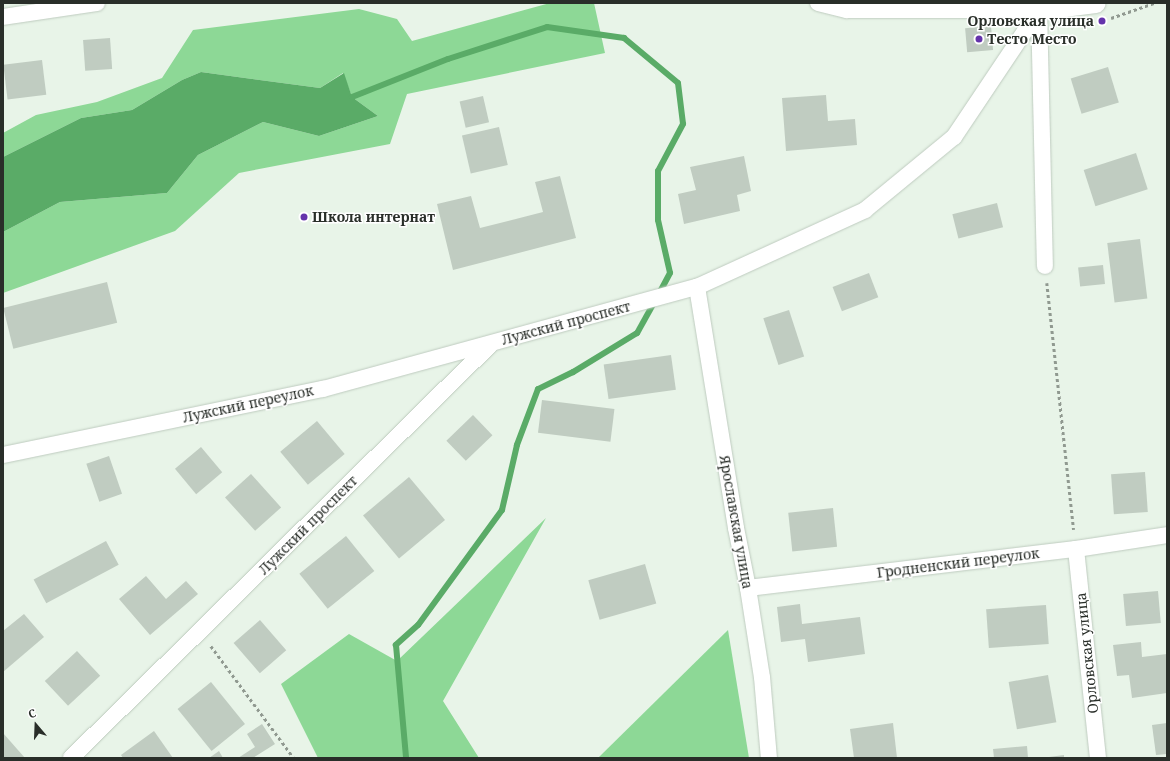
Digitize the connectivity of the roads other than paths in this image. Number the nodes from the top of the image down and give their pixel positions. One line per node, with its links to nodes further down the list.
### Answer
1 (97, 3): 5 (street)
2 (818, 3): 4 (street)
3 (1096, 3): 4 (street)
4 (1040, 5): 7 (street); 8 (street, Лужский проспект)
5 (42, 7): 6 (street)
6 (3, 17)
7 (1045, 266)
8 (697, 287): 9 (street, Лужский проспект); 13 (street, Ярославская улица)
9 (491, 344): 10 (street, Лужский переулок); 14 (street, Лужский проспект)
10 (3, 455)
11 (1167, 535): 12 (street, Гродненский переулок)
12 (1076, 549): 13 (street, Гродненский переулок); 16 (street, Орловская улица)
13 (748, 588): 15 (street, Ярославская улица)
14 (71, 758)
15 (769, 758)
16 (1098, 758)

